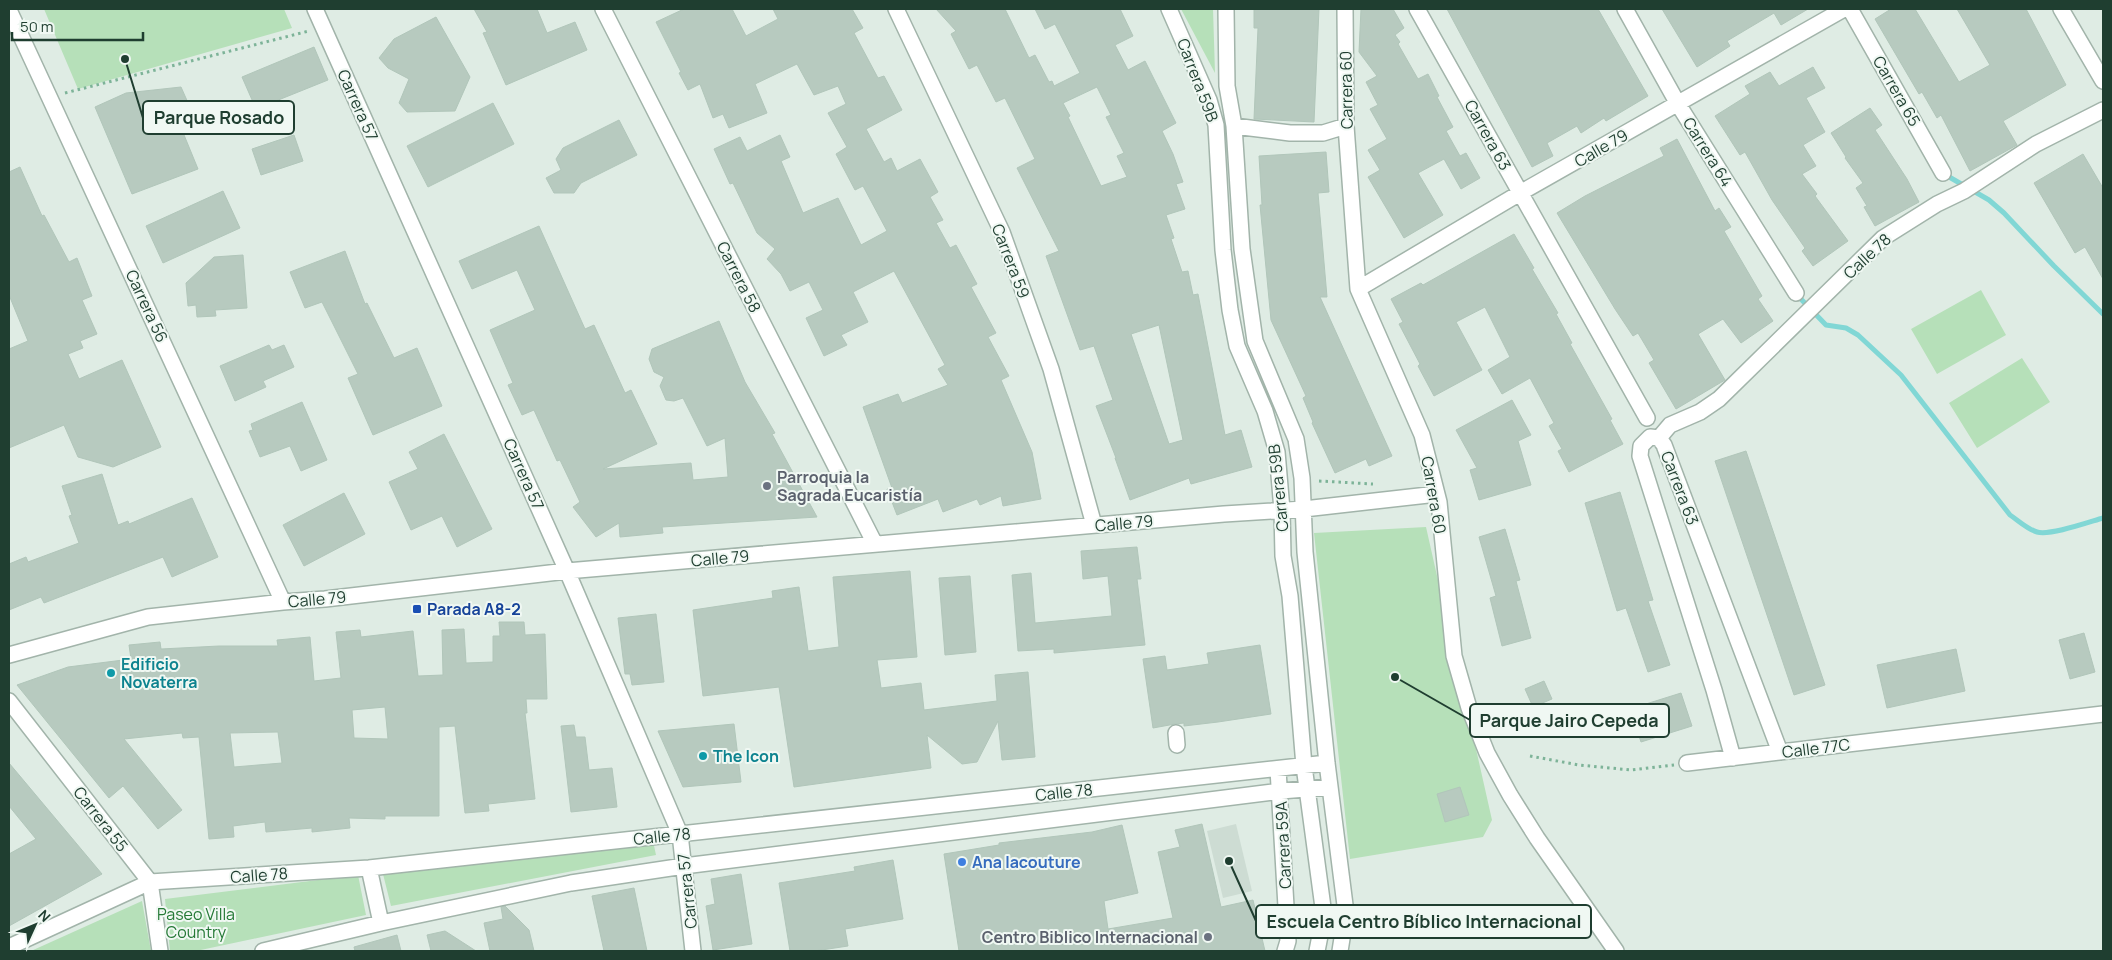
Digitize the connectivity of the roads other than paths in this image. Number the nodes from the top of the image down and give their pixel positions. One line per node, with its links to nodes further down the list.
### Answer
1 (315, 9): 31 (street, Carrera 57)
2 (603, 9): 30 (street, Carrera 58)
3 (896, 9): 29 (street, Carrera 59)
4 (1169, 9): 21 (street, Carrera 59B)
5 (1226, 9): 16 (street, Carrera 59B)
6 (1345, 9): 17 (street, Carrera 60)
7 (1417, 9): 19 (street, Carrera 63)
8 (1625, 9): 14 (street, Carrera 64)
9 (1844, 9): 14 (street, Calle 79)
10 (1850, 9): 18 (street, Carrera 65)
11 (2061, 9): 13 (street)
12 (9, 10): 32 (street, Carrera 56)
13 (2103, 81)
14 (1678, 104): 19 (street, Calle 79); 23 (street, Carrera 64)
15 (2103, 110): 25 (street, Calle 78)
16 (1234, 126): 17 (street); 20 (street, Carrera 59B)
17 (1346, 126): 22 (street, Carrera 60)
18 (1943, 173)
19 (1520, 193): 22 (street, Calle 79); 24 (street, Carrera 63)
20 (1242, 249): 21 (street); 27 (street, Carrera 59B)
21 (1223, 250): 28 (street, Carrera 59B)
22 (1358, 289): 26 (street, Carrera 60)
23 (1796, 293)
24 (1647, 418)
25 (1658, 438): 36 (street, Carrera 63); 37 (street, Carrera 63)
26 (1437, 494): 27 (street, Calle 79); 57 (street, Carrera 60)
27 (1304, 509): 28 (street, Calle 79); 39 (street, Carrera 59B)
28 (1282, 510): 29 (street, Calle 79); 40 (street, Carrera 59B)
29 (1094, 525): 30 (street, Calle 79)
30 (875, 544): 31 (street, Calle 79)
31 (567, 571): 32 (street, Calle 79); 45 (street, Carrera 57)
32 (283, 602): 33 (street, Calle 79)
33 (9, 655)
34 (9, 701): 48 (street, Carrera 55)
35 (2103, 714): 36 (street, Calle 77C)
36 (1780, 752): 37 (street, Calle 77C)
37 (1733, 758): 38 (street, Calle 77C)
38 (1686, 763)
39 (1327, 764): 40 (street, Calle 78); 42 (street, Carrera 59B)
40 (1304, 766): 41 (street, Calle 78); 43 (street, Carrera 59B)
41 (1278, 769): 44 (street, Carrera 59A); 45 (street, Calle 78)
42 (1330, 787): 43 (street, Calle 78); 56 (street, Carrera 59B)
43 (1307, 790): 44 (street, Calle 78); 55 (street, Carrera 59B)
44 (1281, 791): 46 (street, Calle 78); 54 (street, Carrera 59A)
45 (680, 834): 46 (street, Carrera 57); 47 (street, Calle 78)
46 (684, 866): 49 (street, Calle 78); 53 (street, Carrera 57)
47 (369, 868): 48 (street, Calle 78); 49 (street)
48 (150, 882): 50 (street, Calle 78); 51 (street, Carrera 55)
49 (381, 923): 52 (street, Calle 78)
50 (9, 947)
51 (160, 951)
52 (262, 951)
53 (693, 951)
54 (1285, 951)
55 (1317, 951)
56 (1340, 951)
57 (1616, 951)

